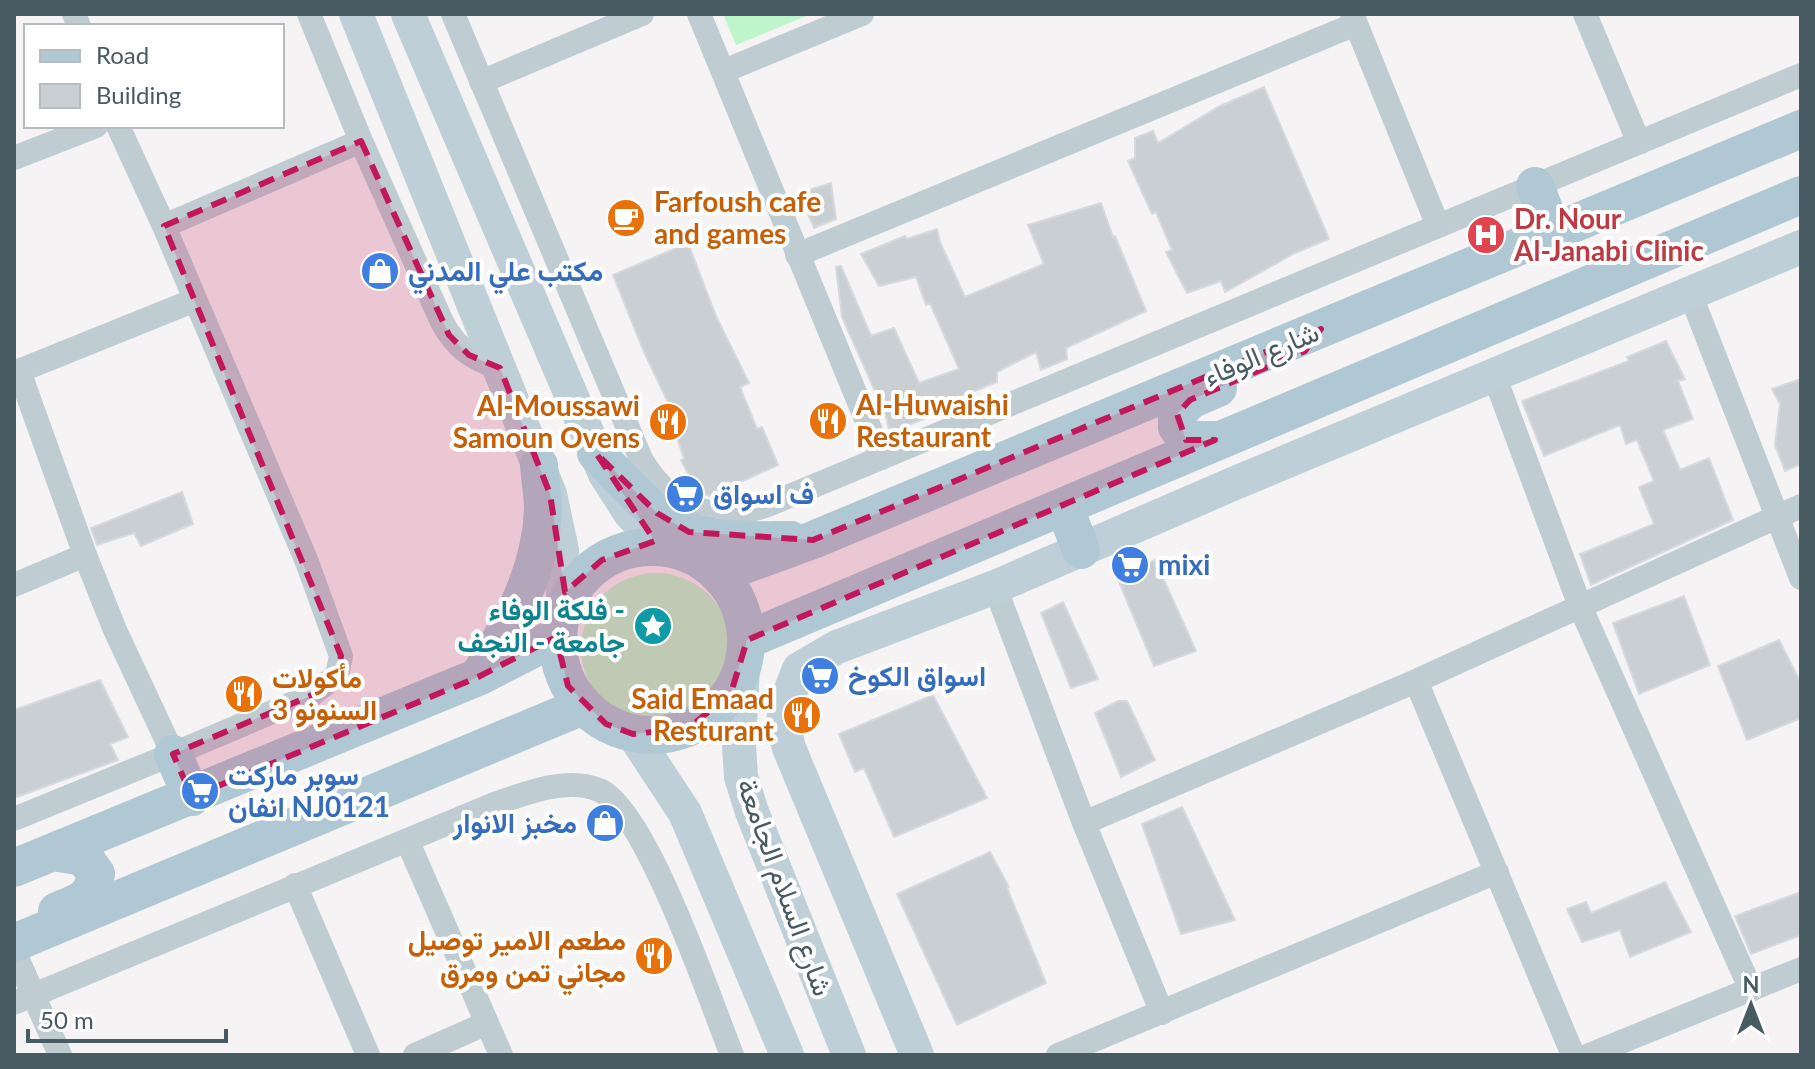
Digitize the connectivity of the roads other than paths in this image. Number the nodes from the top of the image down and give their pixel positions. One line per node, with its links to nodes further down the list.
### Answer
1 (309, 14): 16 (street)
2 (356, 14): 29 (main road)
3 (408, 14): 33 (main road)
4 (453, 14): 12 (street)
5 (642, 14): 12 (street)
6 (699, 14): 10 (street)
7 (862, 14): 10 (street)
8 (1585, 14): 17 (street)
9 (1354, 19): 22 (street); 25 (street)
10 (724, 71): 25 (street)
11 (1801, 75): 17 (street)
12 (481, 82): 34 (street)
13 (91, 128): 18 (street)
14 (119, 128): 21 (street)
15 (1801, 129): 23 (main road, شارع الوفاء)
16 (361, 141): 21 (street); 29 (street)
17 (1639, 143): 19 (street)
18 (14, 158)
19 (1535, 186): 22 (street); 23 (main road)
20 (1801, 195): 32 (main road)
21 (164, 226): 27 (street)
22 (1438, 226): 34 (street)
23 (1553, 232): 28 (main road, شارع الوفاء)
24 (1801, 247): 26 (main road)
25 (797, 255): 34 (street)
26 (1690, 293): 31 (main road); 38 (street)
27 (195, 300): 30 (street); 54 (street)
28 (1321, 329): 32 (main road); 39 (main road, شارع الوفاء)
29 (500, 368): 35 (main road)
30 (16, 372): 42 (street)
31 (1494, 375): 41 (main road); 47 (street)
32 (1215, 440): 36 (main road)
33 (596, 453): 39 (main road); 40 (main road)
34 (882, 458)
35 (539, 465): 48 (main road); 50 (main road)
36 (1064, 506): 41 (main road); 49 (main road)
37 (1801, 506): 38 (street)
38 (1776, 517): 44 (street); 47 (street)
39 (813, 540): 43 (main road, شارع الوفاء)
40 (662, 547): 43 (main road); 48 (main road)
41 (1081, 550): 46 (main road)
42 (85, 555): 45 (street); 54 (street)
43 (719, 574): 49 (main road)
44 (1801, 578)
45 (14, 585)
46 (995, 587): 57 (street); 78 (main road)
47 (1580, 606): 51 (street); 67 (street)
48 (560, 622): 50 (main road); 52 (main road)
49 (745, 653): 53 (main road); 77 (main road, شارع السلام الجامعة)
50 (478, 677): 55 (main road)
51 (1416, 681): 57 (street); 61 (street)
52 (583, 706): 53 (main road); 64 (main road)
53 (633, 734): 76 (main road, شارع السلام الجامعة)
54 (173, 754): 55 (main road); 56 (street)
55 (192, 797): 59 (main road)
56 (14, 819)
57 (1084, 823): 69 (street)
58 (407, 840): 62 (street); 70 (street); 75 (street)
59 (53, 852): 60 (main road); 63 (main road)
60 (14, 868)
61 (1497, 872): 69 (street); 80 (street)
62 (295, 885): 68 (street); 72 (street)
63 (14, 929)
64 (14, 943)
65 (14, 951): 68 (street)
66 (1801, 969): 67 (street)
67 (1751, 990): 81 (street)
68 (24, 999): 71 (street)
69 (1162, 1013): 79 (street)
70 (487, 1023): 73 (street); 74 (street)
71 (60, 1055)
72 (368, 1055)
73 (415, 1055)
74 (501, 1055)
75 (732, 1055)
76 (787, 1055)
77 (849, 1055)
78 (917, 1055)
79 (1058, 1055)
80 (1573, 1055)
81 (1589, 1055)

